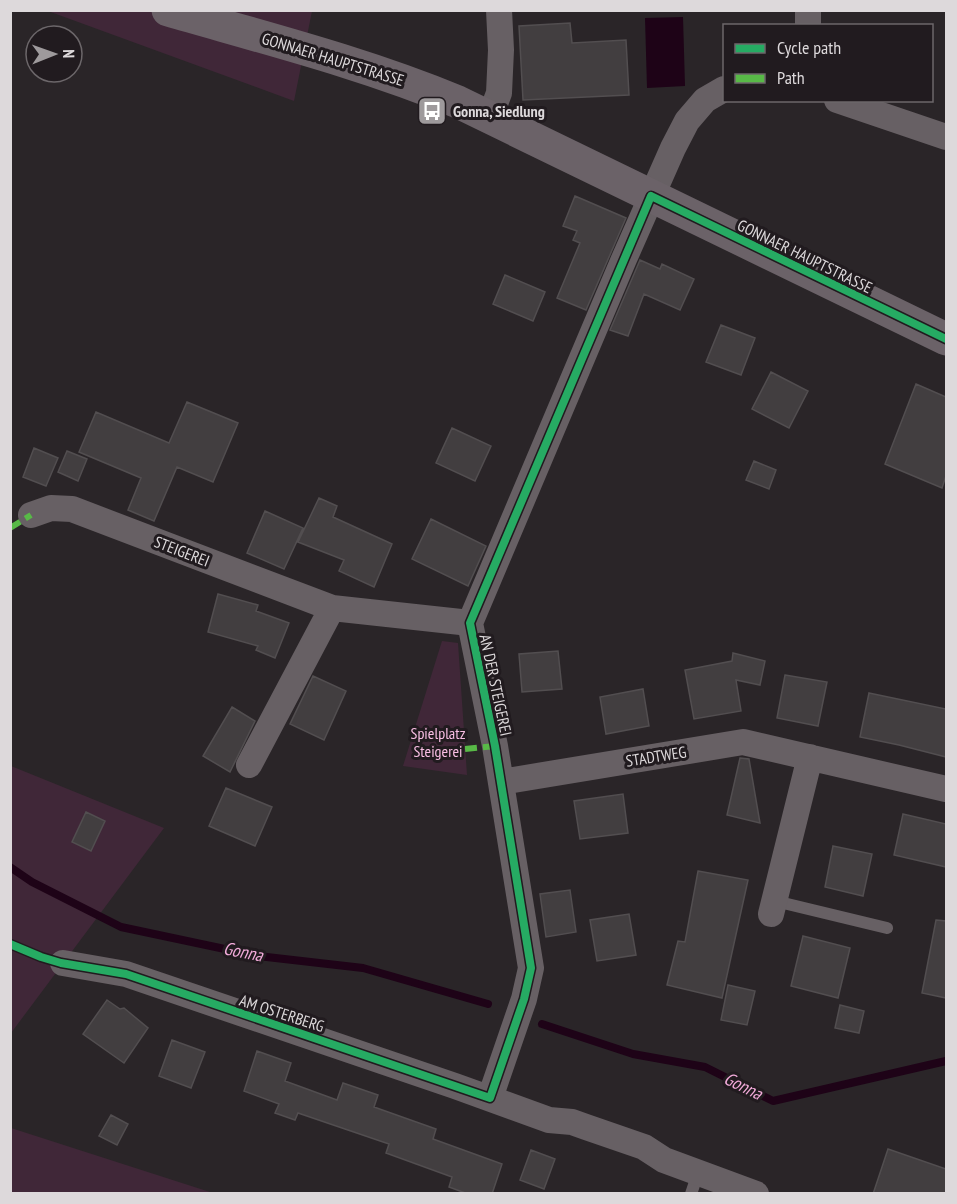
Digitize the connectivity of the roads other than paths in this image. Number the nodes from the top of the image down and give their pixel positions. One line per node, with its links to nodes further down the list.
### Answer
1 (168, 10): 5 (main road, GONNAER HAUPTSTRASSE)
2 (499, 10): 5 (street)
3 (723, 90): 7 (street, AN DER STEIGEREI)
4 (843, 102): 6 (street)
5 (490, 117): 7 (main road, GONNAER HAUPTSTRASSE)
6 (946, 137)
7 (651, 196): 8 (main road, GONNAER HAUPTSTRASSE); 11 (street, AN DER STEIGEREI)
8 (946, 339)
9 (31, 515): 10 (street, STEIGEREI)
10 (332, 608): 11 (street, STEIGEREI); 13 (street)
11 (470, 623): 14 (street, AN DER STEIGEREI)
12 (810, 758): 14 (street, STADTWEG); 15 (street, STADTWEG); 16 (street)
13 (249, 765)
14 (501, 782): 19 (street, AN DER STEIGEREI)
15 (946, 789)
16 (773, 907): 17 (lane)
17 (887, 928)
18 (63, 963): 19 (street, AM OSTERBERG)
19 (490, 1098): 20 (street, AM OSTERBERG)
20 (694, 1183): 21 (street, AM OSTERBERG)
21 (756, 1194)

